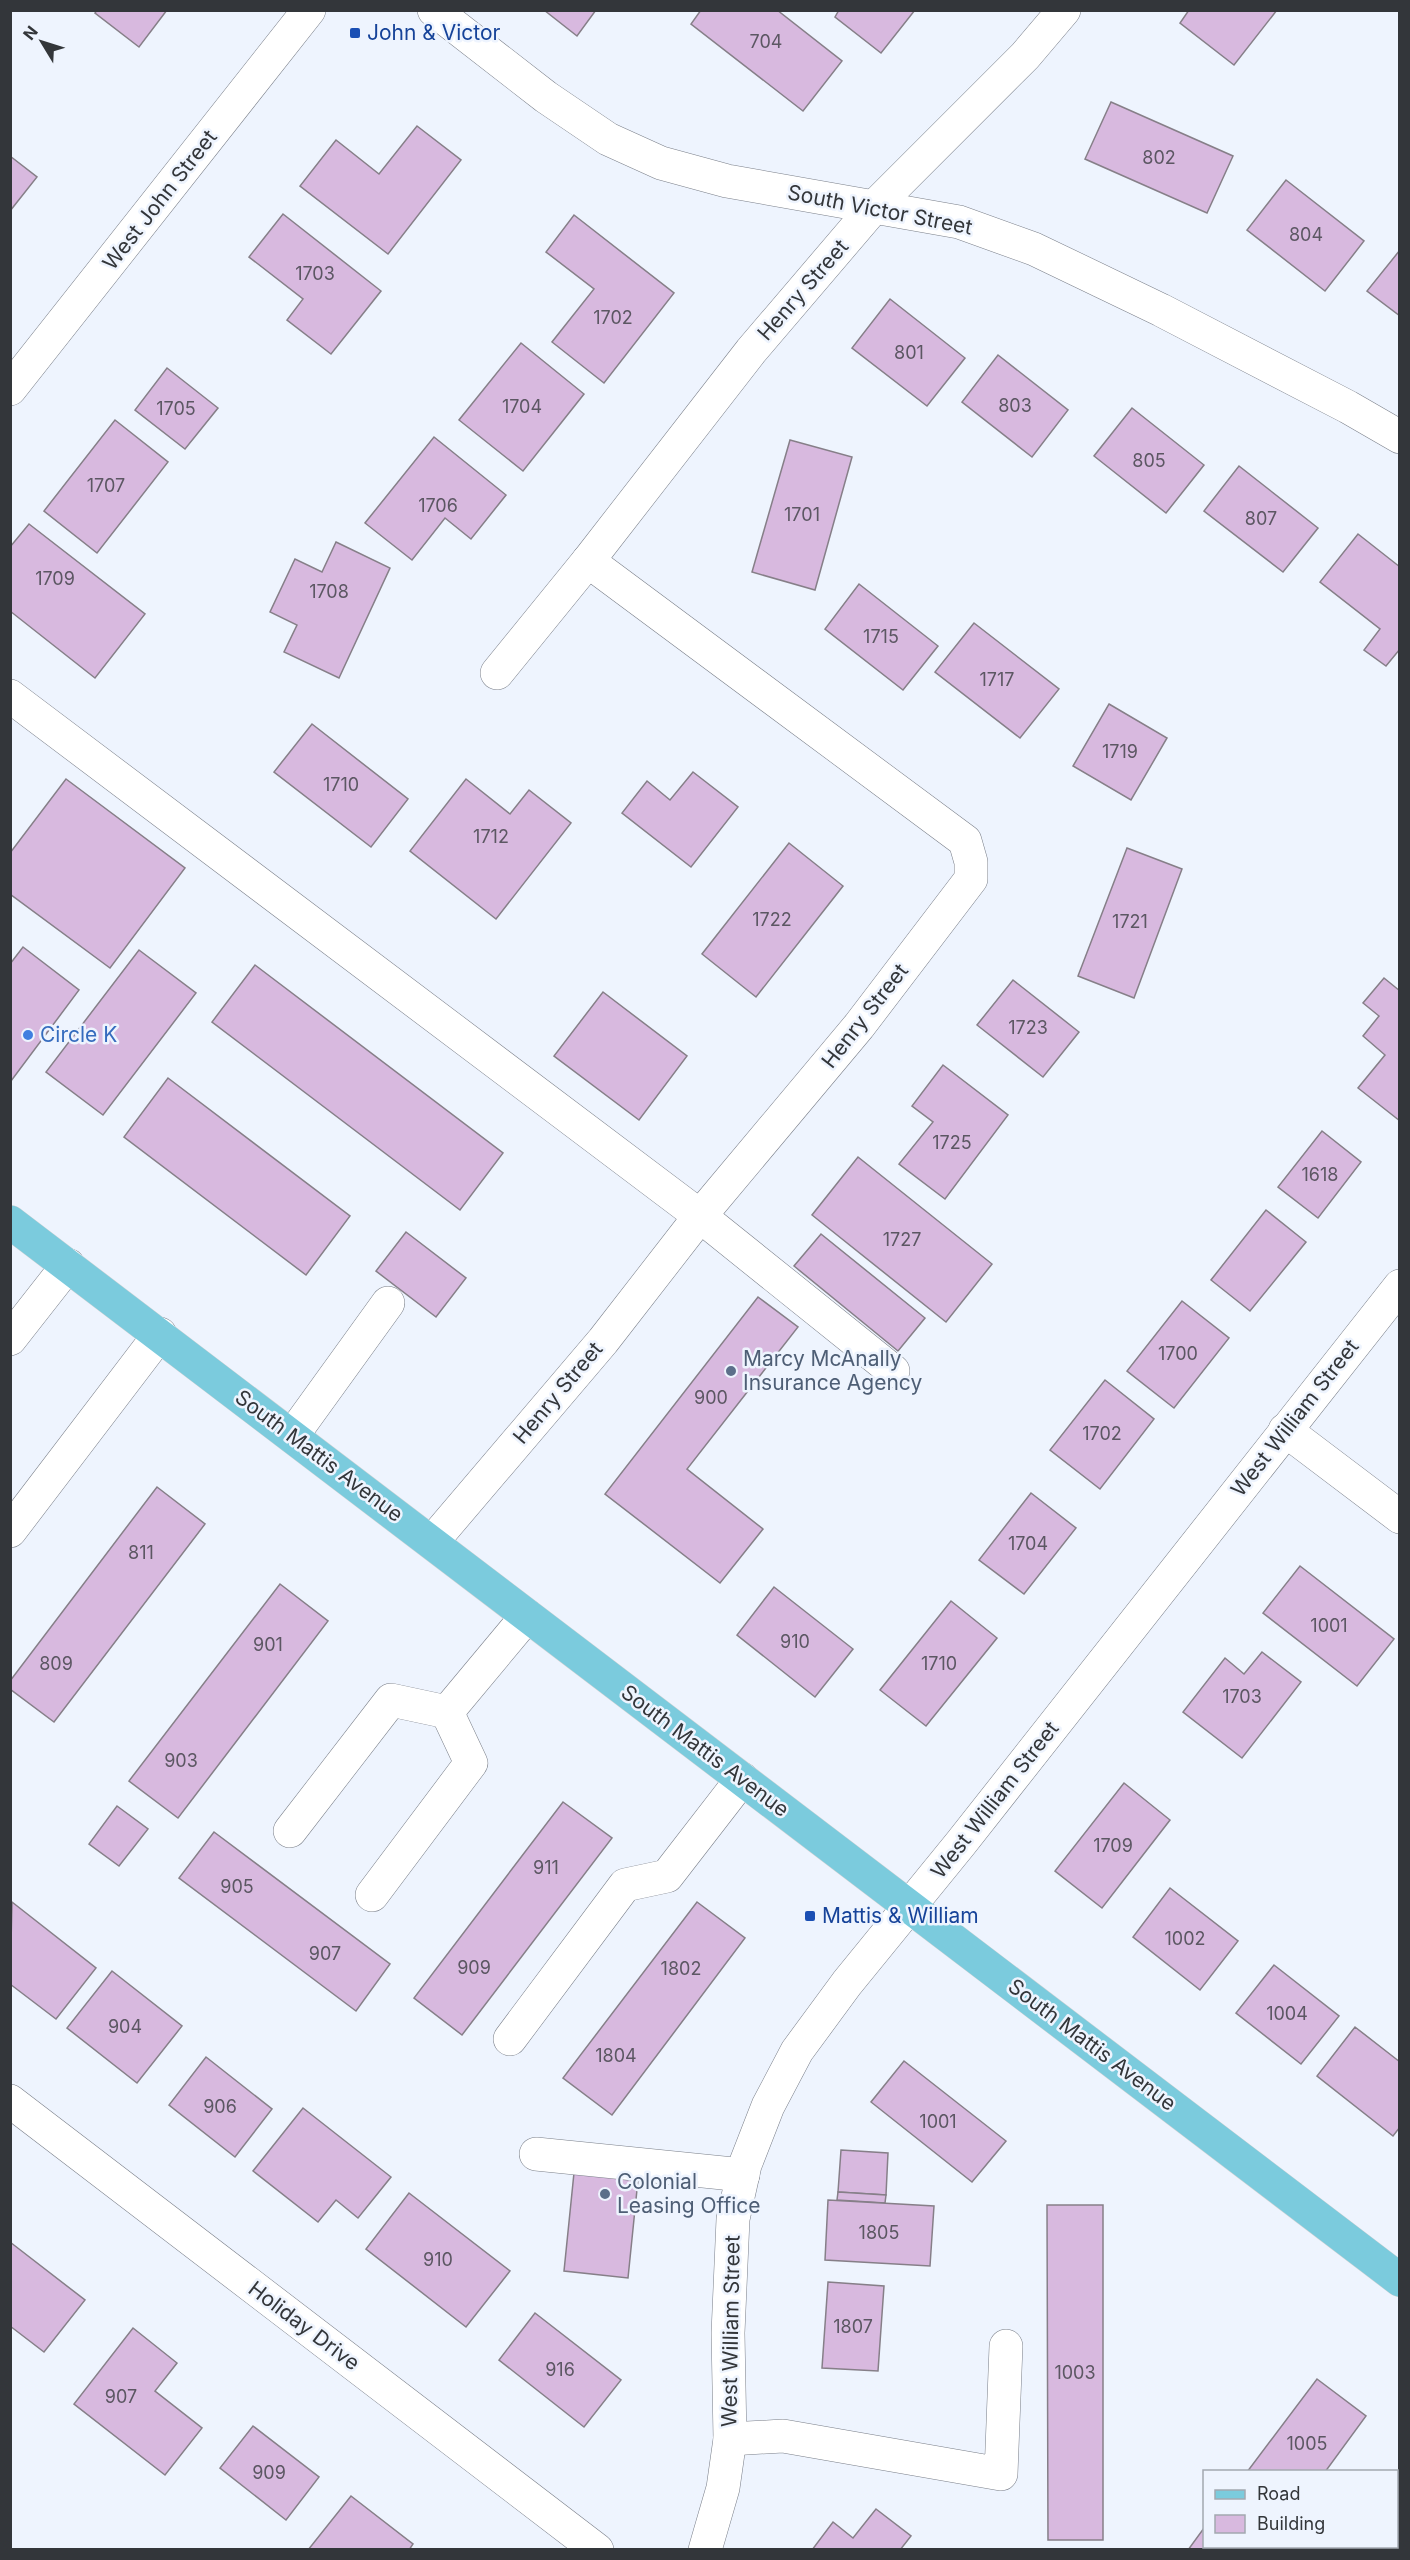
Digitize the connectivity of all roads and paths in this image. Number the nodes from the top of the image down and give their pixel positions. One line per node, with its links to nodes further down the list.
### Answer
1 (309, 10): 5 (street, West John Street)
2 (434, 10): 4 (street, South Victor Street)
3 (1064, 10): 4 (street, Henry Street)
4 (873, 208): 6 (street, South Victor Street); 7 (street, Henry Street)
5 (10, 389)
6 (1400, 437)
7 (588, 561): 8 (street, Henry Street); 10 (street, Henry Street)
8 (497, 673)
9 (10, 696): 10 (street)
10 (700, 1216): 17 (street); 22 (street, Henry Street)
11 (10, 1222): 12 (main road, South Mattis Avenue)
12 (68, 1265): 15 (main road, South Mattis Avenue); 16 (street)
13 (1400, 1286): 18 (street, West William Street)
14 (388, 1303): 19 (street)
15 (160, 1334): 19 (main road, South Mattis Avenue); 21 (street)
16 (10, 1340)
17 (893, 1371)
18 (1286, 1430): 20 (street); 28 (street, West William Street)
19 (292, 1436): 22 (main road, South Mattis Avenue)
20 (1400, 1517)
21 (10, 1531)
22 (432, 1542): 23 (main road, South Mattis Avenue)
23 (527, 1616): 24 (street); 25 (main road, South Mattis Avenue)
24 (447, 1712): 26 (street); 27 (street)
25 (742, 1779): 28 (main road, South Mattis Avenue); 29 (street)
26 (290, 1832)
27 (372, 1895)
28 (910, 1907): 32 (street, West William Street); 33 (main road, South Mattis Avenue)
29 (510, 2039)
30 (10, 2101): 36 (street, Holiday Drive)
31 (536, 2154): 32 (street)
32 (743, 2175): 35 (street, West William Street)
33 (1400, 2280)
34 (1006, 2346): 35 (street)
35 (730, 2439): 37 (street, West William Street)
36 (597, 2550)
37 (705, 2550)

